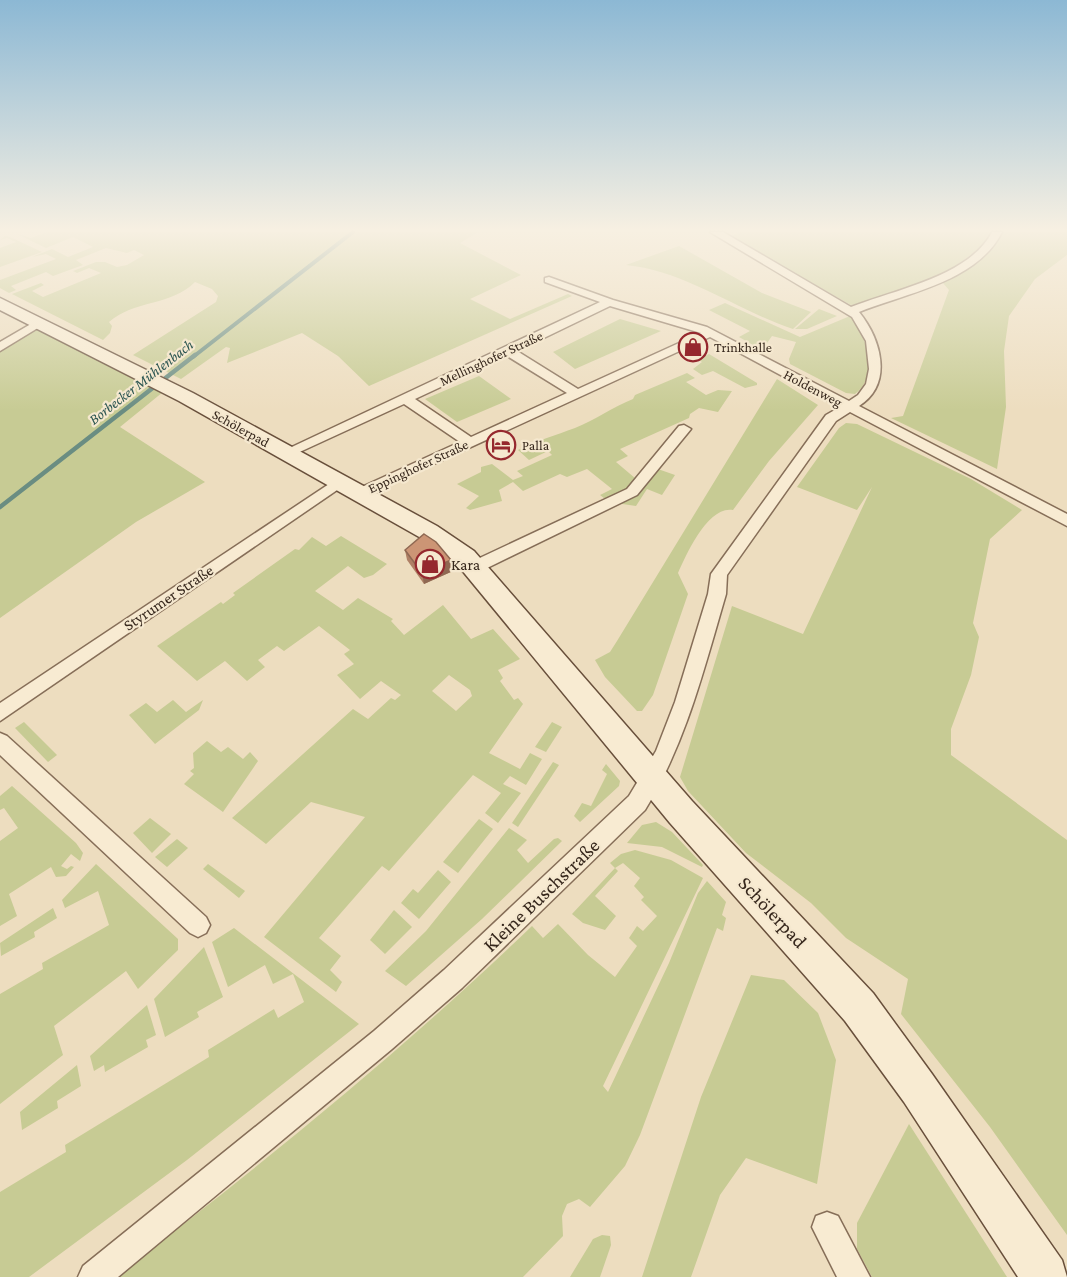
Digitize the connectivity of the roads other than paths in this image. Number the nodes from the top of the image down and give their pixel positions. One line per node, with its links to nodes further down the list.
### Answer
1 (581, 292): 4 (street, Holdenweg)
2 (818, 292): 6 (street)
3 (909, 292): 6 (street)
4 (609, 302): 8 (street, Holdenweg); 10 (street, Mellinghofer Straße)
5 (0, 303): 7 (street, Schölerpad)
6 (852, 311): 13 (street, Kleine Buschstraße)
7 (40, 323): 9 (street); 16 (street, Schölerpad)
8 (710, 333): 11 (street, Eppinghofer Straße); 13 (street, Holdenweg)
9 (0, 347)
10 (508, 351): 11 (street); 12 (street, Mellinghofer Straße)
11 (576, 393): 15 (street, Eppinghofer Straße)
12 (405, 398): 15 (street); 16 (street, Mellinghofer Straße)
13 (847, 406): 18 (street, Holdenweg); 22 (street, Kleine Buschstraße)
14 (684, 429): 19 (street)
15 (469, 442): 17 (street, Eppinghofer Straße)
16 (286, 453): 17 (street, Schölerpad)
17 (348, 489): 19 (street, Schölerpad); 20 (street, Styrumer Straße)
18 (1067, 521)
19 (475, 567): 22 (street, Schölerpad)
20 (0, 713)
21 (0, 742): 23 (street)
22 (653, 780): 25 (street, Kleine Buschstraße); 27 (street, Schölerpad)
23 (198, 925)
24 (827, 1227): 26 (street)
25 (94, 1277)
26 (854, 1277)
27 (1045, 1277)

